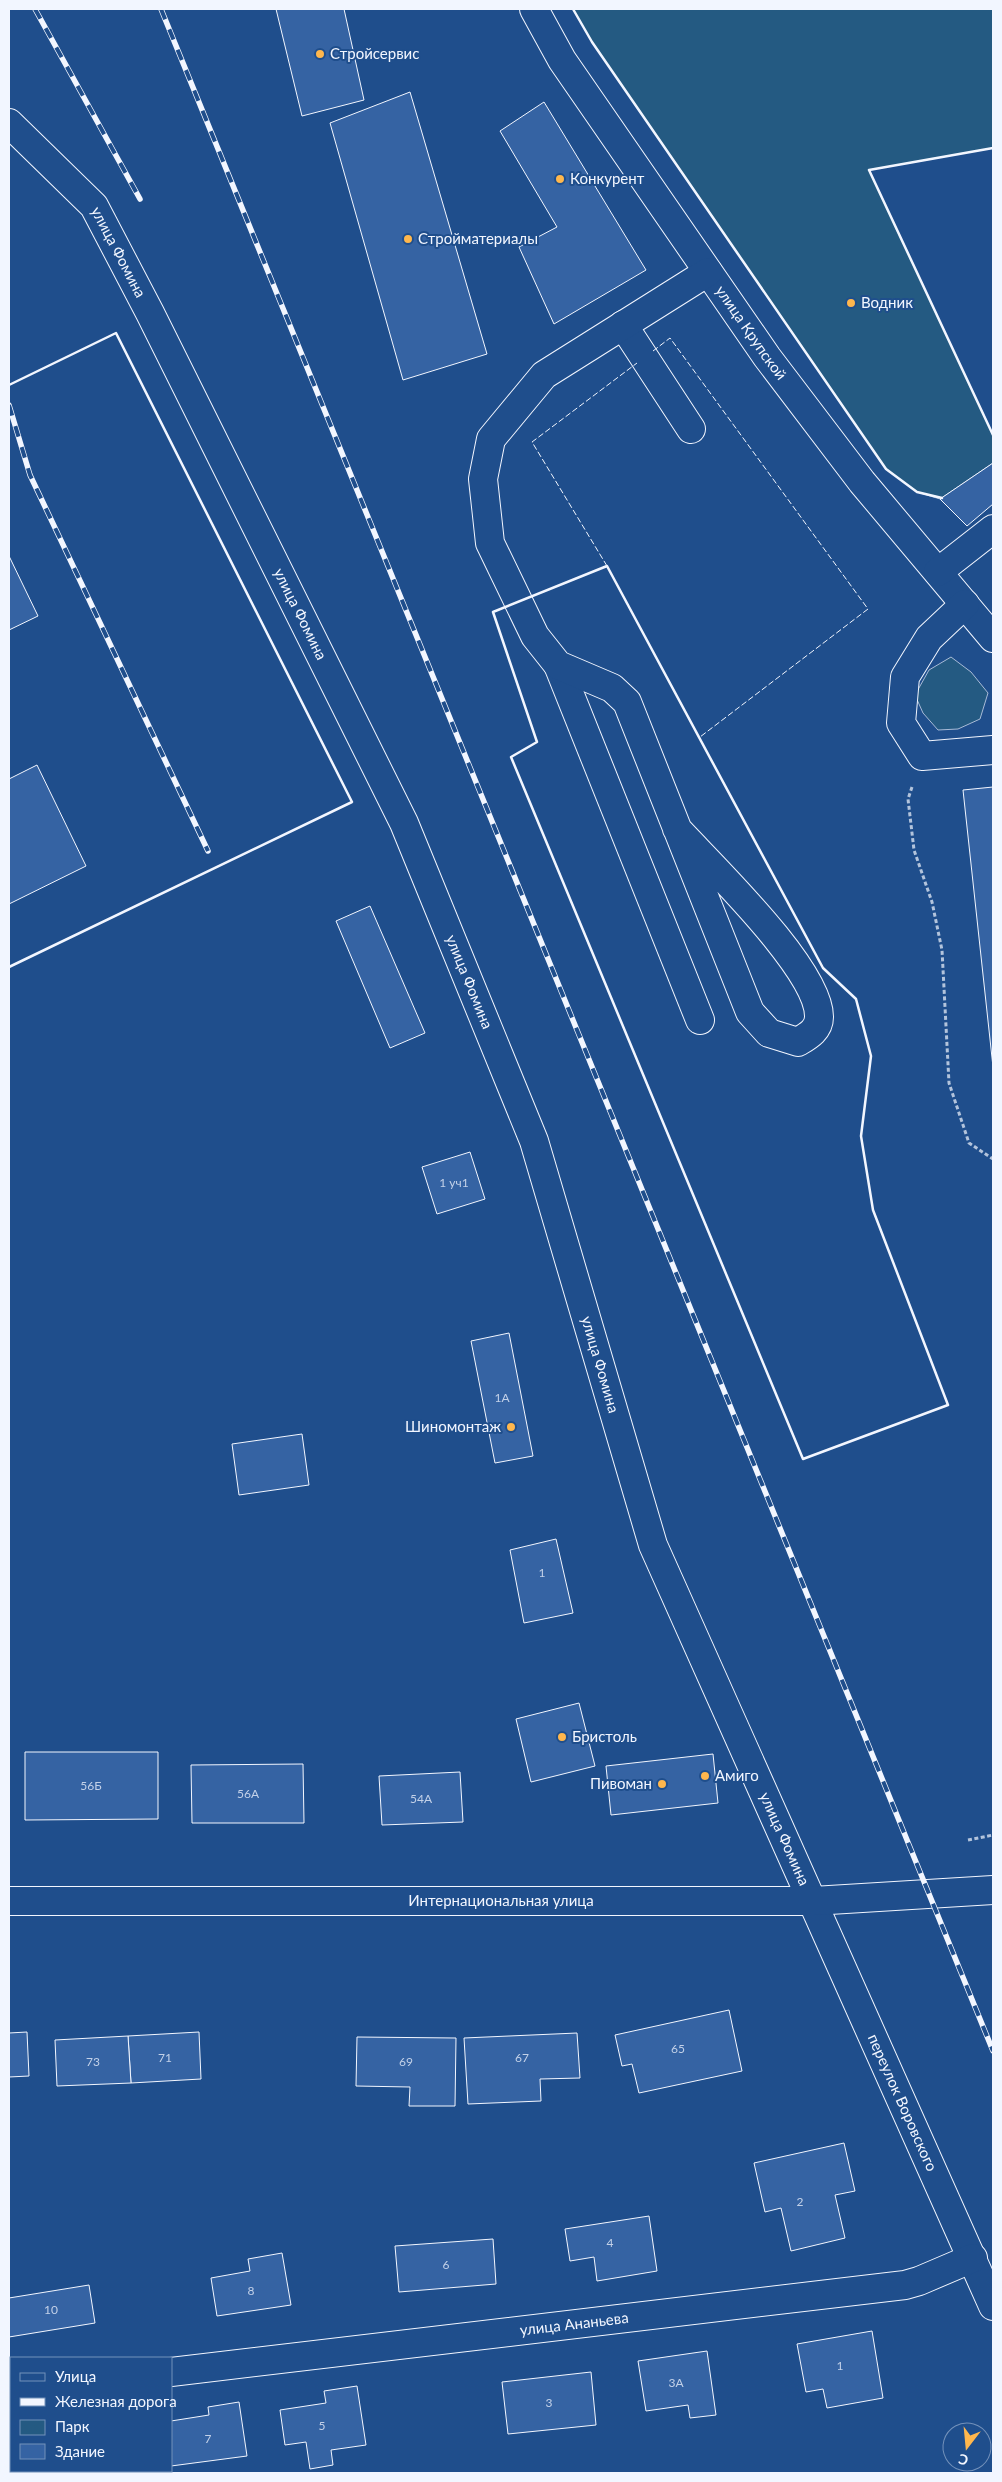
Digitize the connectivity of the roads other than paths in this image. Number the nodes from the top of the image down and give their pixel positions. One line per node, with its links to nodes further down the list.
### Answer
1 (534, 9): 3 (street, улица Крупской)
2 (9, 123): 15 (street, улица Фомина)
3 (708, 272): 4 (street); 7 (street, улица Крупской)
4 (623, 326): 5 (street); 10 (street)
5 (691, 429)
6 (993, 529): 7 (street)
7 (938, 572): 8 (street, улица Крупской)
8 (965, 604): 9 (street, улица Крупской); 11 (street)
9 (993, 638)
10 (558, 665): 12 (street); 13 (street)
11 (993, 750)
12 (677, 828): 12 (street)
13 (700, 1020)
14 (993, 1890): 15 (street, Интернациональная улица)
15 (813, 1900): 16 (street, Интернациональная улица); 17 (street, переулок Воровского)
16 (9, 1901)
17 (973, 2258): 18 (street, переулок Воровского); 19 (street, улица Ананьева)
18 (993, 2306)
19 (172, 2372)

